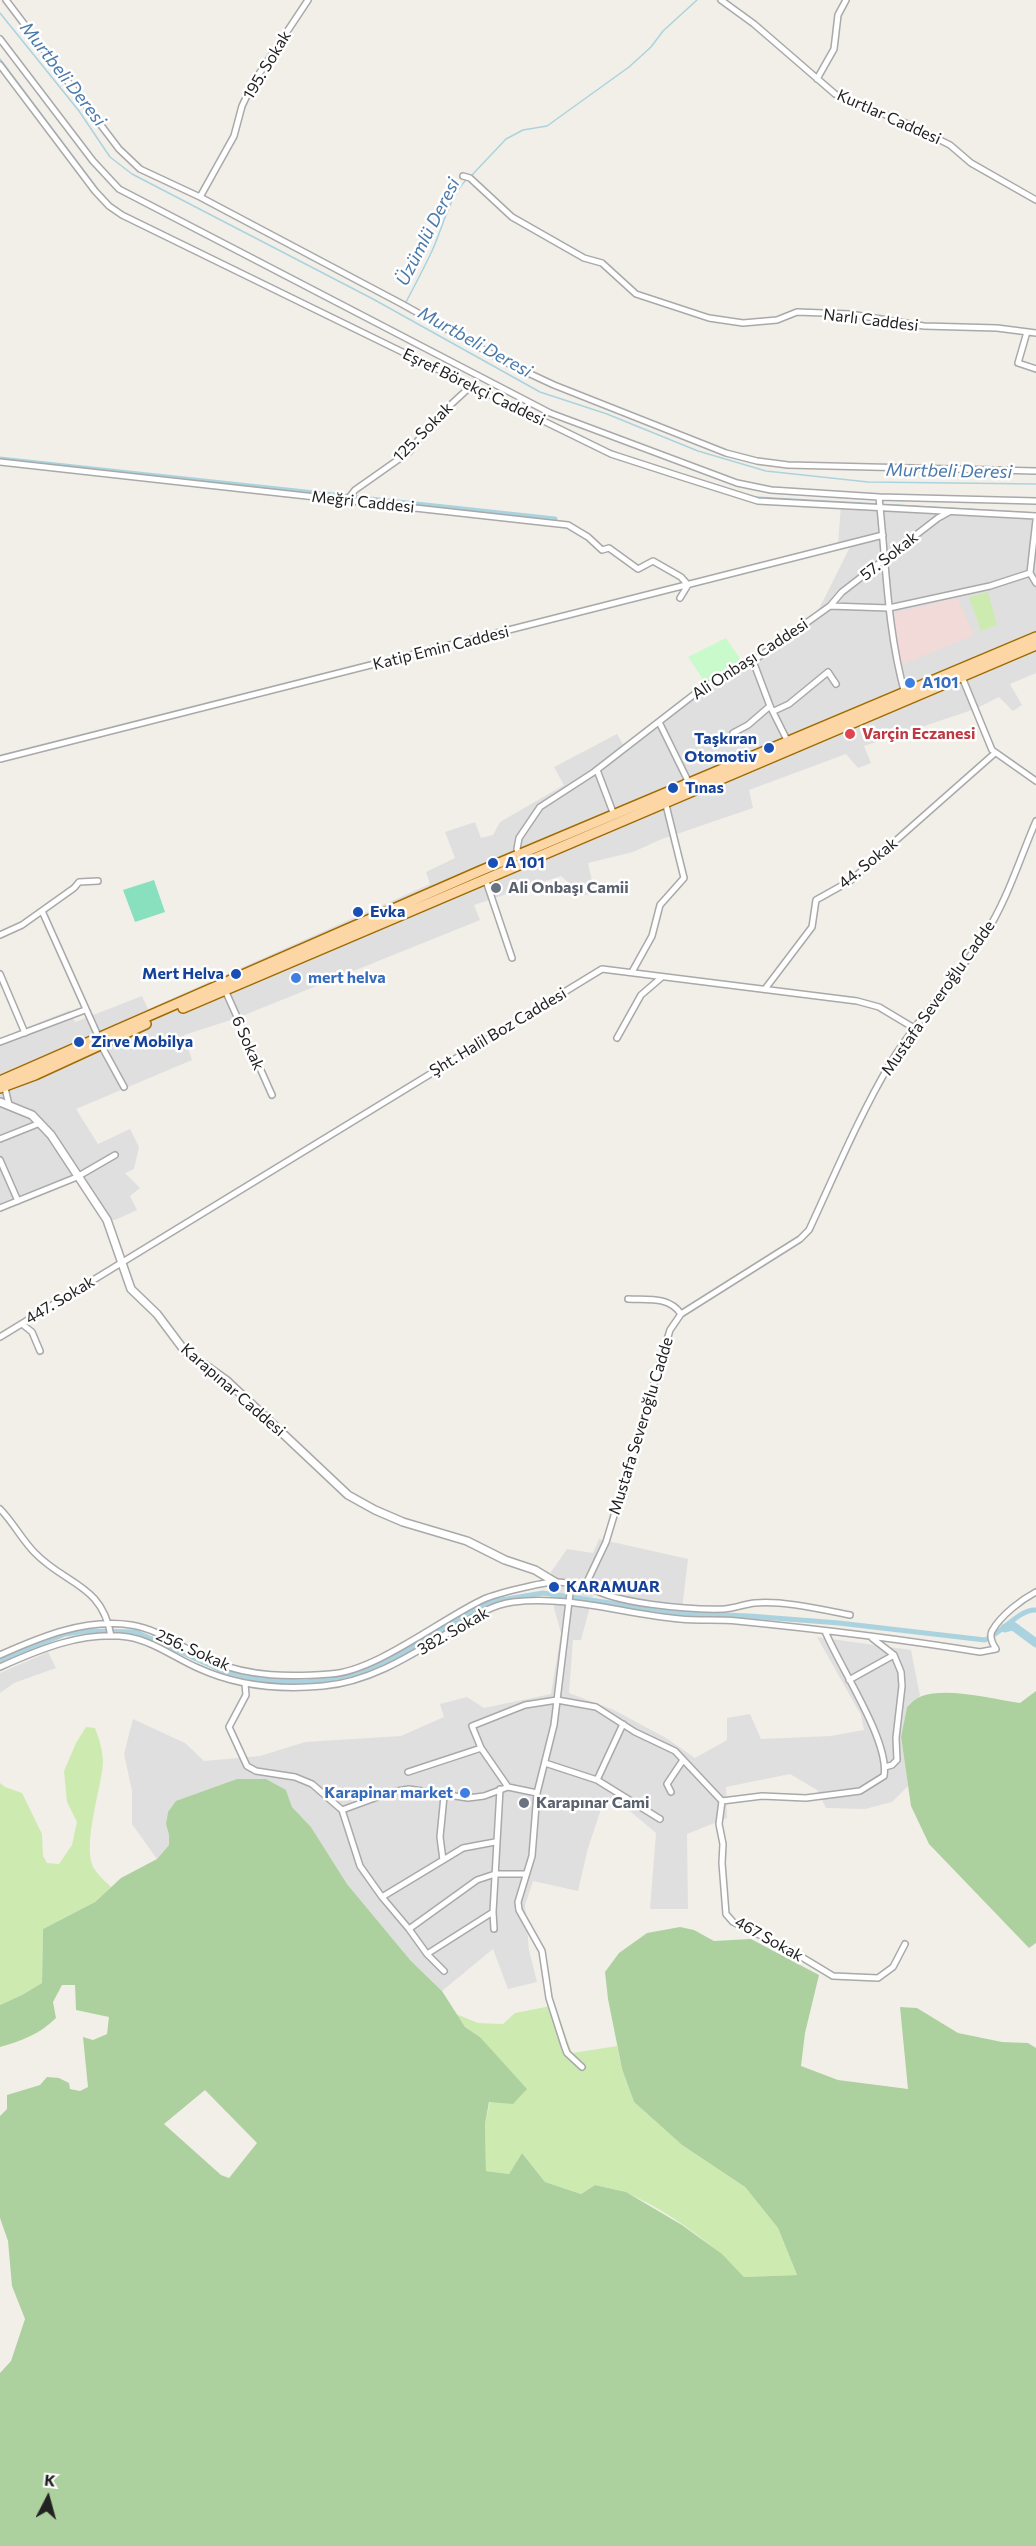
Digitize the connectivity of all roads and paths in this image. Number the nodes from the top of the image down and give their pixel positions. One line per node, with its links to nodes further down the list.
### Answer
1 (6, 0): 9 (street)
2 (308, 0): 9 (street, 195. Sokak)
3 (721, 0): 7 (street, Kurtlar Caddesi)
4 (846, 0): 7 (street)
5 (0, 39): 19 (street)
6 (0, 65): 14 (street, Eşref Börekçi Caddesi)
7 (817, 80): 10 (street, Kurtlar Caddesi)
8 (466, 177): 11 (street, Narlı Caddesi)
9 (200, 197): 16 (street)
10 (1036, 200)
11 (1027, 332): 12 (street, Narlı Caddesi); 13 (street)
12 (1036, 333)
13 (1036, 369)
14 (471, 386): 17 (street, 125. Sokak); 19 (street, Eşref Börekçi Caddesi)
15 (0, 462): 17 (street, Meğri Caddesi)
16 (1035, 470)
17 (347, 500): 26 (street, Meğri Caddesi)
18 (1036, 501): 19 (street)
19 (880, 503): 20 (street, Eşref Börekçi Caddesi); 22 (street)
20 (951, 511): 21 (street, Eşref Börekçi Caddesi); 23 (street, 57. Sokak)
21 (1036, 518): 24 (street)
22 (883, 535): 23 (street); 26 (street, Katip Emin Caddesi)
23 (885, 560): 28 (street, 57. Sokak); 29 (street)
24 (1030, 573): 25 (street); 29 (street)
25 (1036, 583)
26 (688, 585): 27 (street); 41 (street, Katip Emin Caddesi)
27 (680, 598)
28 (830, 606): 29 (street); 32 (street, Ali Onbaşı Caddesi)
29 (889, 608): 35 (street)
30 (1036, 637): 35 (main road)
31 (1036, 645): 33 (main road)
32 (753, 661): 36 (street); 37 (street, Ali Onbaşı Caddesi)
33 (962, 678): 35 (main road); 40 (street)
34 (836, 684): 36 (street)
35 (906, 698): 39 (main road); 45 (main road)
36 (772, 709): 38 (street); 39 (street)
37 (659, 722): 42 (street, Ali Onbaşı Caddesi); 44 (street)
38 (733, 733)
39 (788, 742): 44 (main road)
40 (995, 753): 43 (street); 57 (street, 44. Sokak)
41 (0, 759)
42 (597, 770): 46 (street); 48 (street, Ali Onbaşı Caddesi)
43 (1036, 781)
44 (689, 783): 46 (main road)
45 (665, 801): 48 (main road); 54 (street)
46 (614, 815): 48 (main road)
47 (1036, 821): 60 (street, Mustafa Severoğlu Cadde)
48 (520, 859): 49 (main road); 64 (main road)
49 (485, 878): 53 (street); 58 (main road)
50 (98, 881): 51 (street)
51 (42, 911): 52 (street); 59 (street)
52 (0, 935)
53 (512, 958)
54 (632, 972): 56 (street, Şht. Halil Boz Caddesi); 77 (street, Şht. Halil Boz Caddesi)
55 (0, 974): 61 (street)
56 (662, 977): 57 (street, Şht. Halil Boz Caddesi); 62 (street)
57 (765, 989): 60 (street, Şht. Halil Boz Caddesi)
58 (225, 990): 64 (main road); 67 (street, 6 Sokak)
59 (85, 1010): 61 (street); 64 (street)
60 (914, 1028): 79 (street, Mustafa Severoğlu Cadde)
61 (26, 1033): 63 (street)
62 (617, 1038)
63 (0, 1042)
64 (100, 1042): 65 (main road); 66 (street)
65 (2, 1084): 69 (street)
66 (124, 1087)
67 (272, 1095)
68 (0, 1102): 69 (street, Karapınar Caddesi)
69 (9, 1106): 70 (street, Karapınar Caddesi)
70 (40, 1123): 71 (street); 74 (street, Karapınar Caddesi)
71 (0, 1139)
72 (115, 1155): 74 (street)
73 (0, 1160): 75 (street)
74 (77, 1177): 75 (street); 77 (street, Karapınar Caddesi)
75 (18, 1201): 76 (street)
76 (0, 1208)
77 (121, 1264): 80 (street, 447. Sokak); 84 (street, Karapınar Caddesi)
78 (628, 1299): 79 (street)
79 (681, 1314): 85 (street, Mustafa Severoğlu Cadde)
80 (22, 1324): 81 (street, 447. Sokak); 82 (street)
81 (0, 1337)
82 (40, 1351)
83 (0, 1509): 90 (street)
84 (555, 1582): 86 (street, 256. Sokak); 90 (street, 256. Sokak)
85 (586, 1584): 86 (street, 256. Sokak); 89 (street)
86 (571, 1588): 88 (street)
87 (1036, 1592): 93 (street, 382. Sokak)
88 (569, 1602): 91 (street, 382. Sokak); 98 (street, 382. Sokak); 99 (street)
89 (850, 1615)
90 (109, 1625): 92 (street); 94 (street, 256. Sokak)
91 (825, 1631): 93 (street, 382. Sokak); 97 (street)
92 (111, 1636): 96 (street, 382. Sokak); 98 (street, 382. Sokak)
93 (872, 1638): 95 (street)
94 (0, 1655)
95 (894, 1655): 97 (street); 104 (street)
96 (0, 1667)
97 (849, 1680): 104 (street)
98 (244, 1684): 113 (street)
99 (557, 1700): 100 (street); 101 (street); 103 (street)
100 (623, 1724): 102 (street); 106 (street)
101 (481, 1748): 105 (street); 107 (street)
102 (683, 1760): 109 (street); 112 (street)
103 (544, 1763): 106 (street); 110 (street)
104 (885, 1767): 112 (street)
105 (408, 1772)
106 (597, 1780): 114 (street)
107 (508, 1787): 108 (street); 110 (street)
108 (500, 1789): 111 (street); 115 (street)
109 (671, 1792)
110 (537, 1793): 118 (street)
111 (444, 1796): 113 (street); 116 (street)
112 (722, 1801): 123 (street, 467 Sokak)
113 (342, 1810): 119 (street)
114 (660, 1819)
115 (495, 1842): 116 (street); 117 (street)
116 (443, 1860): 119 (street)
117 (495, 1874): 118 (street); 120 (street); 121 (street)
118 (525, 1874): 126 (street)
119 (382, 1897): 121 (street)
120 (493, 1912): 122 (street); 124 (street)
121 (409, 1929): 124 (street)
122 (494, 1929)
123 (905, 1944)
124 (427, 1954): 125 (street)
125 (444, 1971)
126 (582, 2067)

